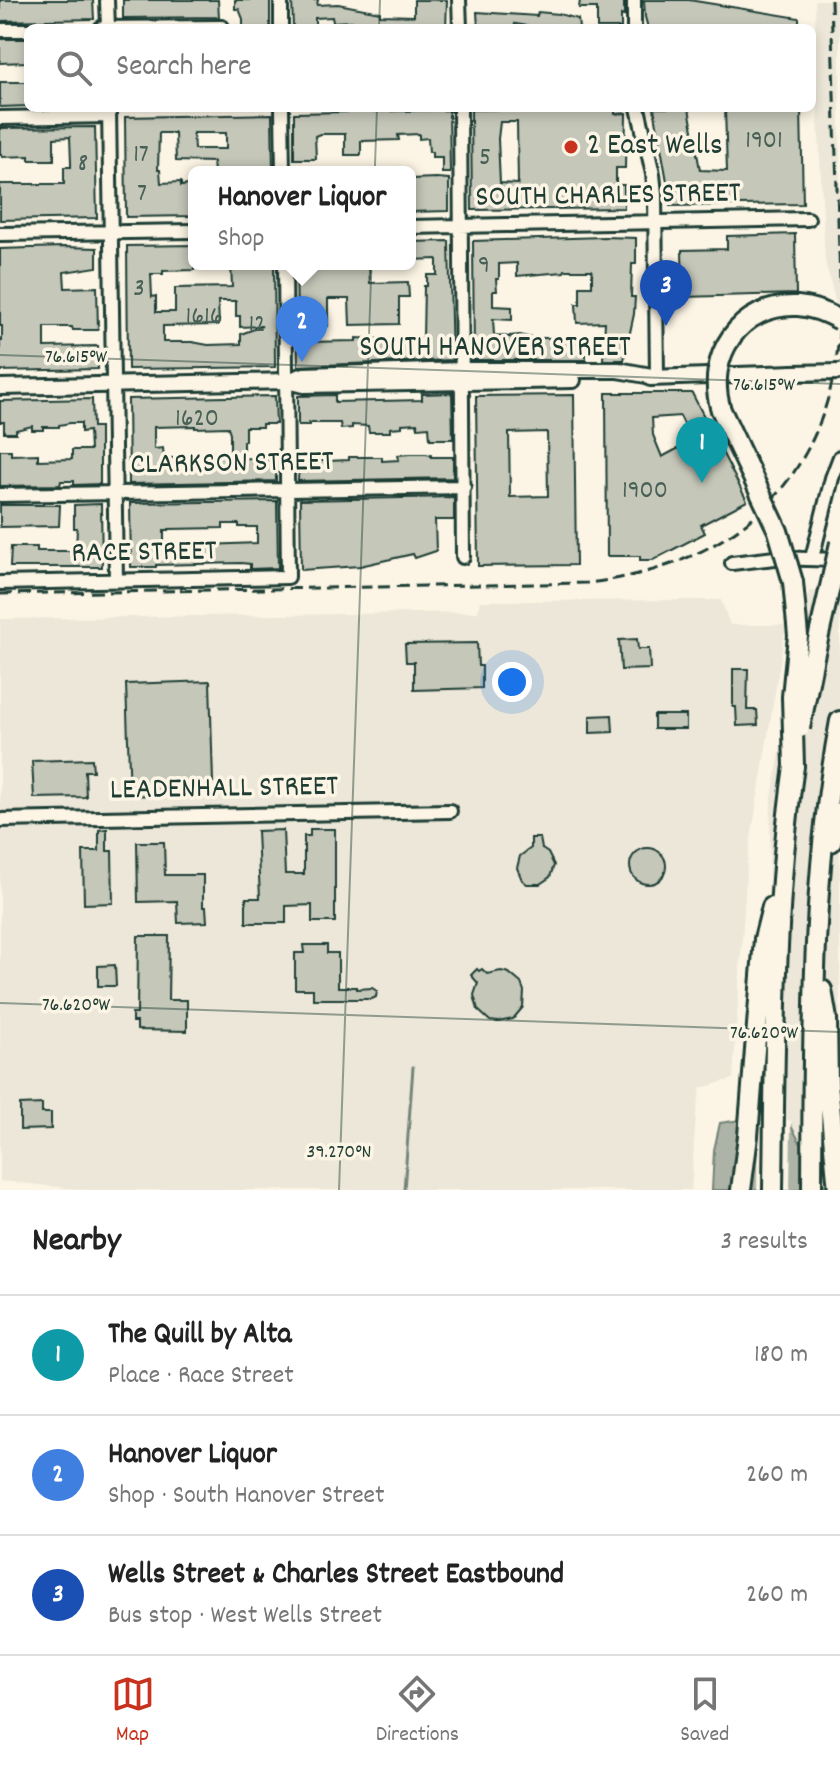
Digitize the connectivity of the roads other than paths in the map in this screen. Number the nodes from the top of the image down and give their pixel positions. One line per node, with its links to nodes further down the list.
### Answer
1 (107, 0): 5 (street)
2 (281, 0): 6 (street)
3 (459, 0): 7 (street)
4 (634, 0): 8 (street)
5 (108, 24)
6 (281, 24)
7 (460, 24)
8 (634, 24)
9 (0, 30): 10 (street)
10 (24, 30)
11 (109, 112): 15 (street); 22 (street)
12 (282, 112): 16 (street)
13 (460, 112): 19 (street)
14 (639, 112): 18 (street)
15 (0, 118)
16 (283, 166)
17 (808, 219): 18 (street, SOUTH CHARLES STREET)
18 (655, 222): 19 (street, SOUTH CHARLES STREET); 28 (street)
19 (461, 226): 20 (street, SOUTH CHARLES STREET); 27 (street)
20 (416, 227)
21 (188, 231): 22 (street)
22 (111, 232): 23 (street); 30 (street)
23 (0, 234)
24 (285, 270): 29 (street)
25 (840, 320): 45 (highway, bridge)
26 (840, 372): 28 (main road, SOUTH HANOVER STREET, bridge)
27 (462, 376): 28 (main road, SOUTH HANOVER STREET); 29 (main road, SOUTH HANOVER STREET); 33 (street)
28 (657, 377)
29 (287, 381): 30 (main road, SOUTH HANOVER STREET); 34 (street)
30 (113, 384): 31 (main road, SOUTH HANOVER STREET); 35 (street)
31 (0, 387)
32 (840, 457): 39 (street)
33 (464, 487): 34 (street, CLARKSON STREET); 38 (street)
34 (287, 490): 35 (street, CLARKSON STREET); 42 (street, RACE STREET)
35 (115, 493): 36 (street, CLARKSON STREET); 42 (street)
36 (0, 495)
37 (840, 543): 45 (highway, bridge)
38 (463, 557)
39 (812, 558): 40 (street); 41 (street)
40 (840, 560)
41 (732, 563)
42 (116, 581): 43 (street, RACE STREET)
43 (0, 583)
44 (840, 721): 50 (highway)
45 (794, 766): 49 (highway)
46 (450, 811): 48 (street, LEADENHALL STREET)
47 (840, 812): 50 (highway)
48 (0, 820)
49 (782, 866): 52 (highway); 53 (highway)
50 (820, 879): 51 (highway)
51 (815, 951): 54 (highway); 55 (highway)
52 (741, 1190)
53 (773, 1190)
54 (812, 1190)
55 (838, 1190)

